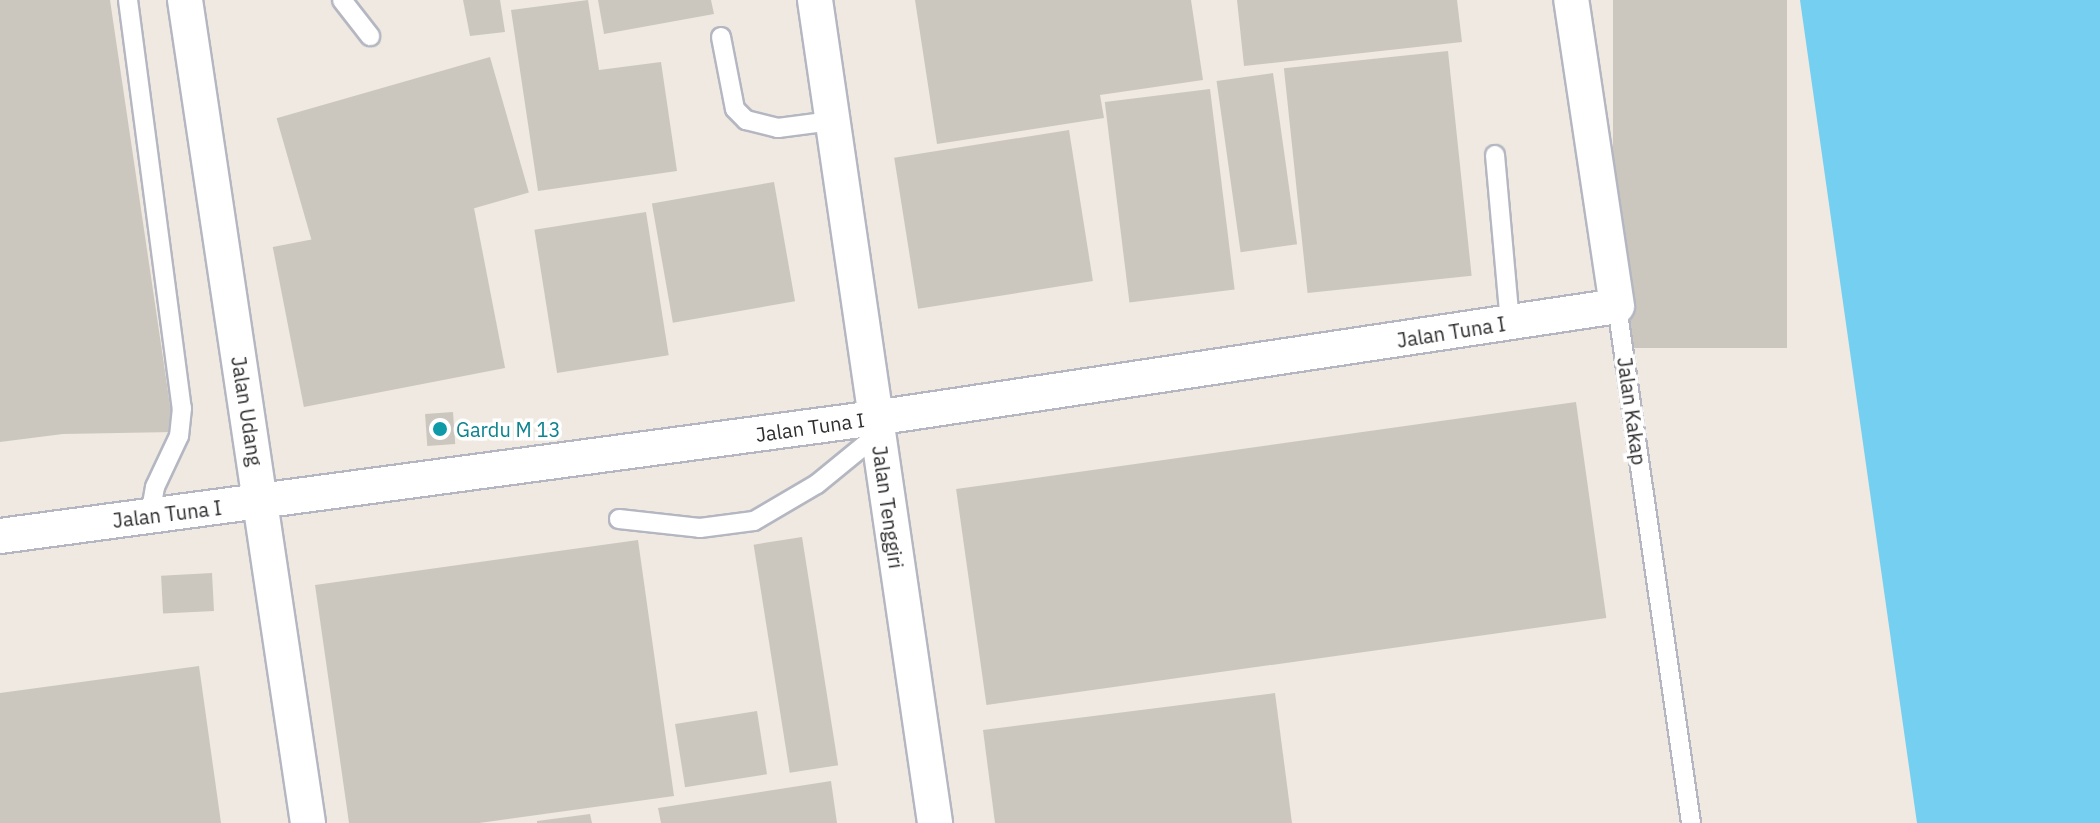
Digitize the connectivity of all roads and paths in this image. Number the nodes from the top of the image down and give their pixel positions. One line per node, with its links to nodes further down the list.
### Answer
1 (128, 0): 14 (lane)
2 (185, 0): 13 (street, Jalan Udang)
3 (342, 0): 6 (lane)
4 (815, 0): 8 (street, Jalan Tenggiri)
5 (1571, 0): 10 (street, Jalan Kakap)
6 (370, 36)
7 (721, 37): 8 (lane)
8 (832, 121): 12 (street, Jalan Tenggiri)
9 (1495, 155): 11 (lane)
10 (1617, 306): 11 (street, Jalan Tuna I); 19 (lane, Jalan Kakap)
11 (1510, 323): 12 (street, Jalan Tuna I)
12 (877, 426): 13 (street, Jalan Tuna I); 15 (lane); 18 (street, Jalan Tenggiri)
13 (261, 503): 14 (street, Jalan Tuna I); 17 (street, Jalan Udang)
14 (150, 515): 16 (street, Jalan Tuna I)
15 (619, 519)
16 (0, 536)
17 (308, 823)
18 (935, 823)
19 (1691, 823)

